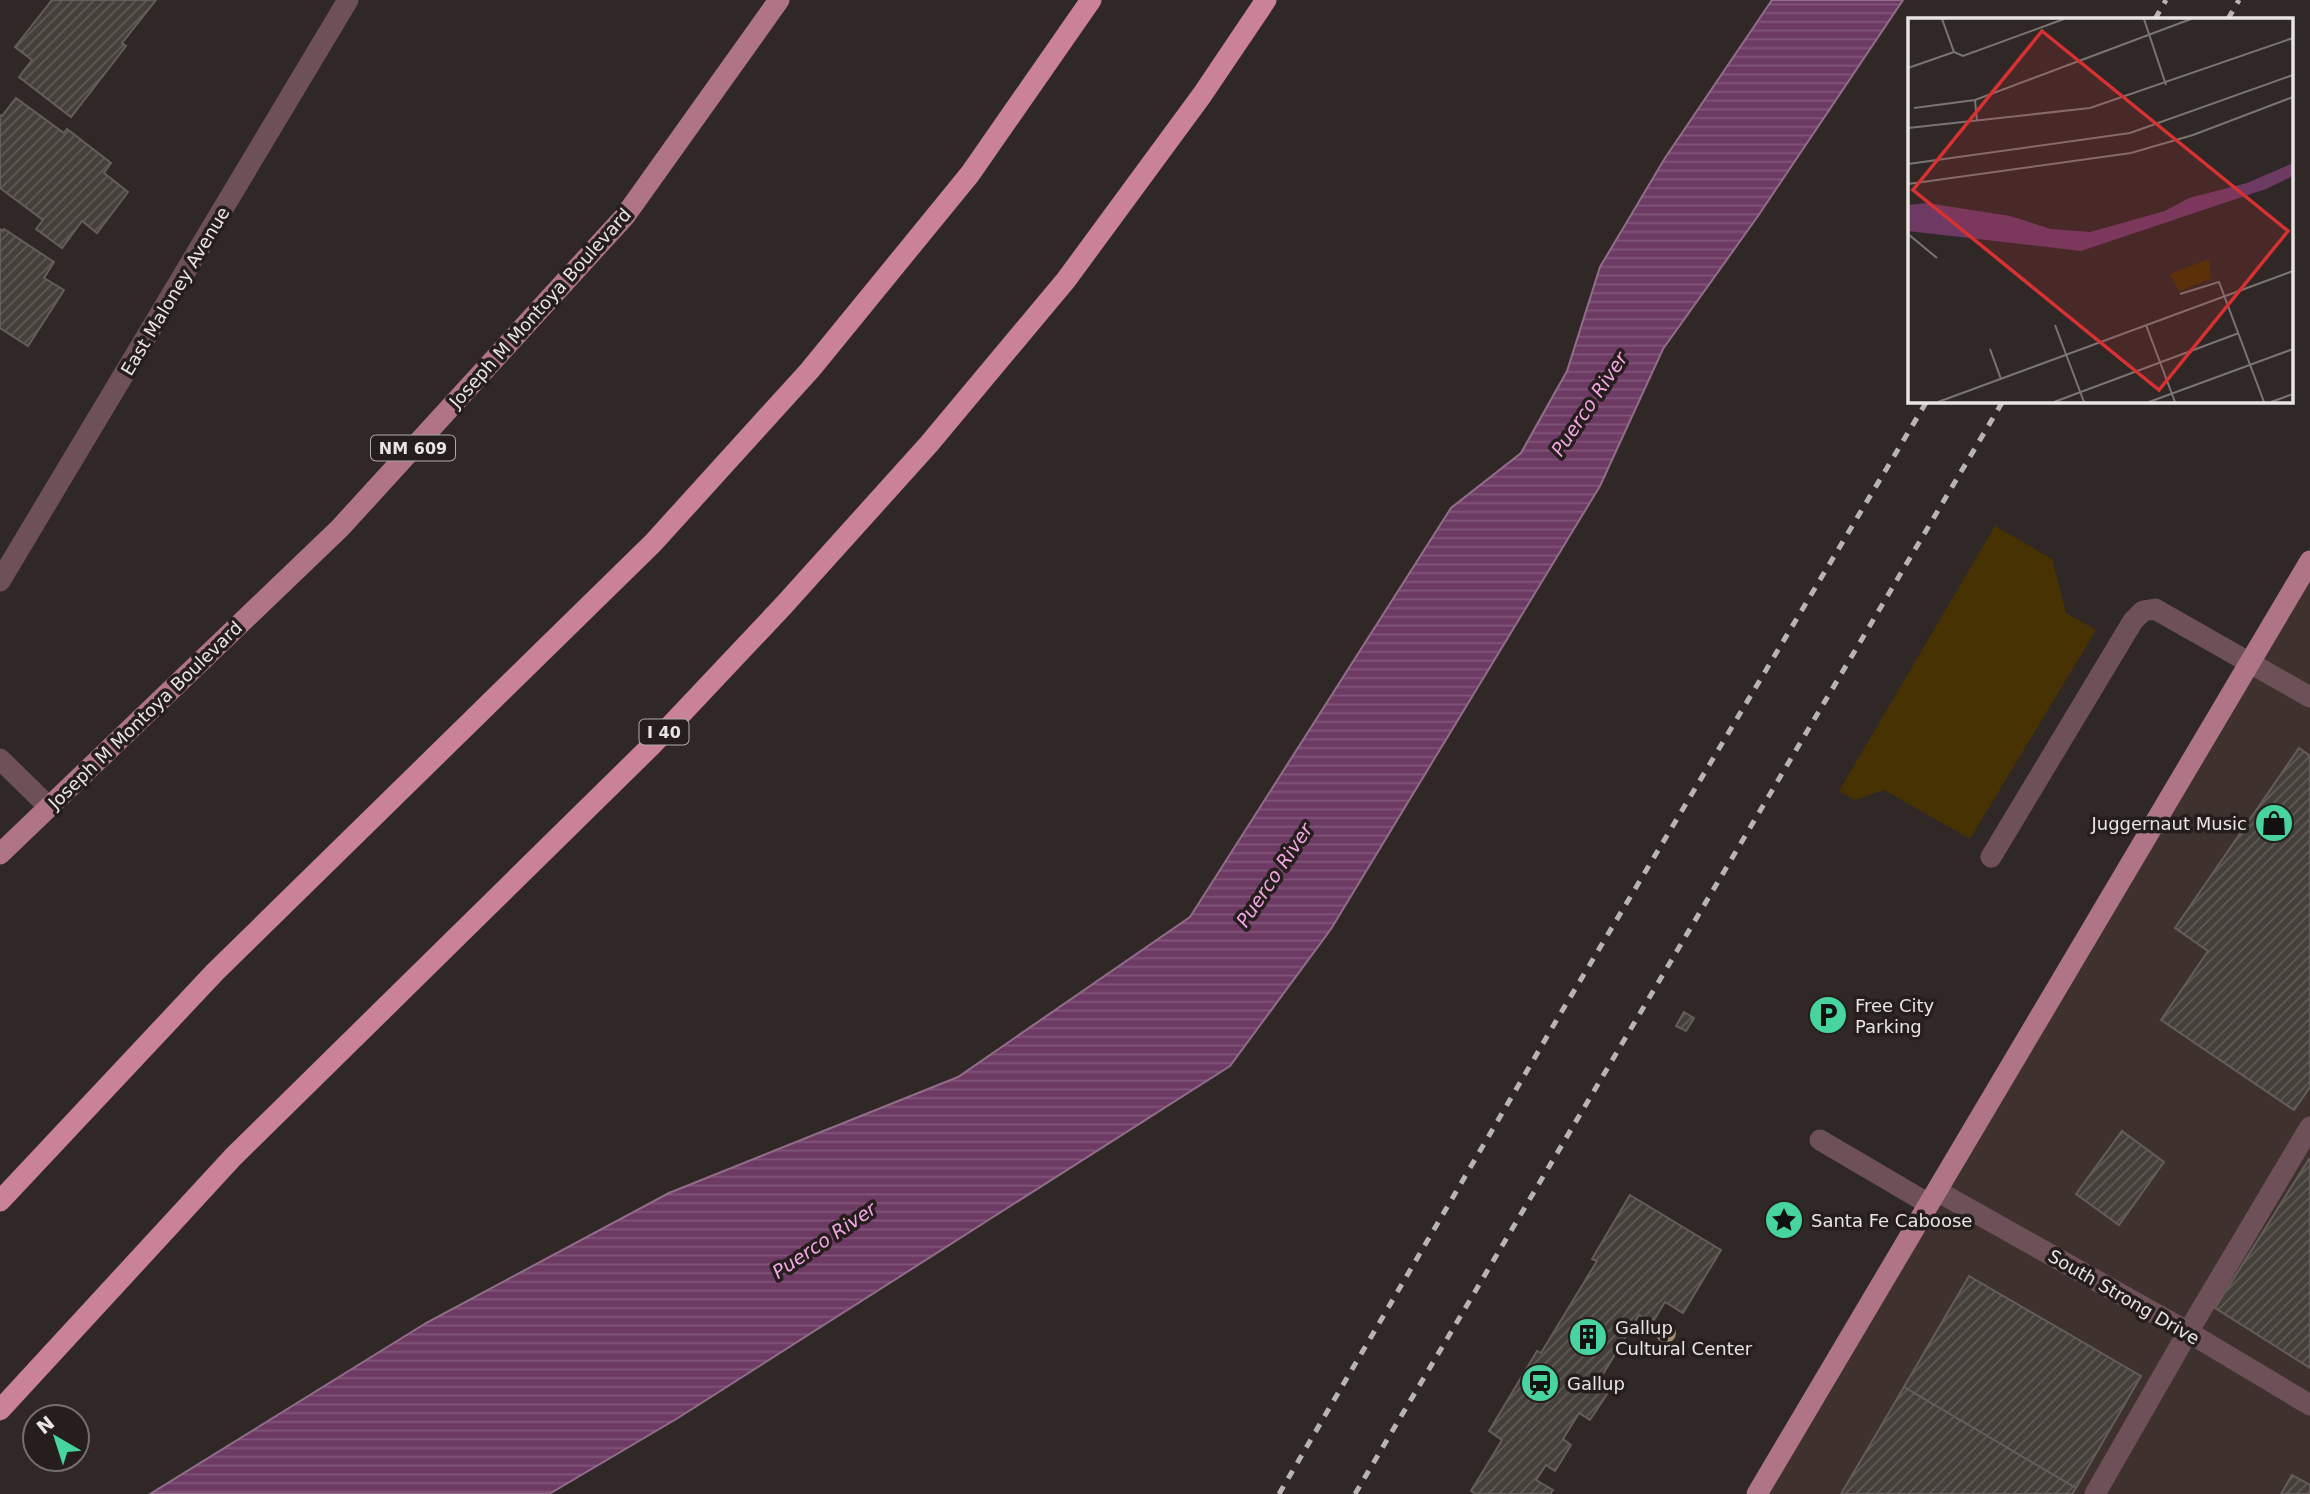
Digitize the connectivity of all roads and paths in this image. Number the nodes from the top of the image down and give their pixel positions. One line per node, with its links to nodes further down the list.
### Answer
1 (348, 0): 6 (street, East Maloney Avenue)
2 (779, 0): 10 (main road, Joseph M Montoya Boulevard / NM 609)
3 (1091, 0): 16 (highway)
4 (1266, 0): 19 (highway, I 40)
5 (2310, 561): 7 (main road)
6 (0, 581)
7 (2250, 661): 8 (street); 12 (street); 15 (main road)
8 (2310, 697)
9 (0, 759): 10 (street)
10 (49, 807): 11 (main road, Joseph M Montoya Boulevard / NM 609)
11 (0, 855)
12 (1991, 857)
13 (2310, 1127): 17 (street)
14 (1820, 1140): 15 (street, South Strong Drive)
15 (1933, 1198): 17 (street, South Strong Drive); 20 (main road)
16 (0, 1201)
17 (2188, 1332): 18 (street, South Strong Drive); 21 (street)
18 (2310, 1405)
19 (0, 1410)
20 (1757, 1494)
21 (2095, 1494)

